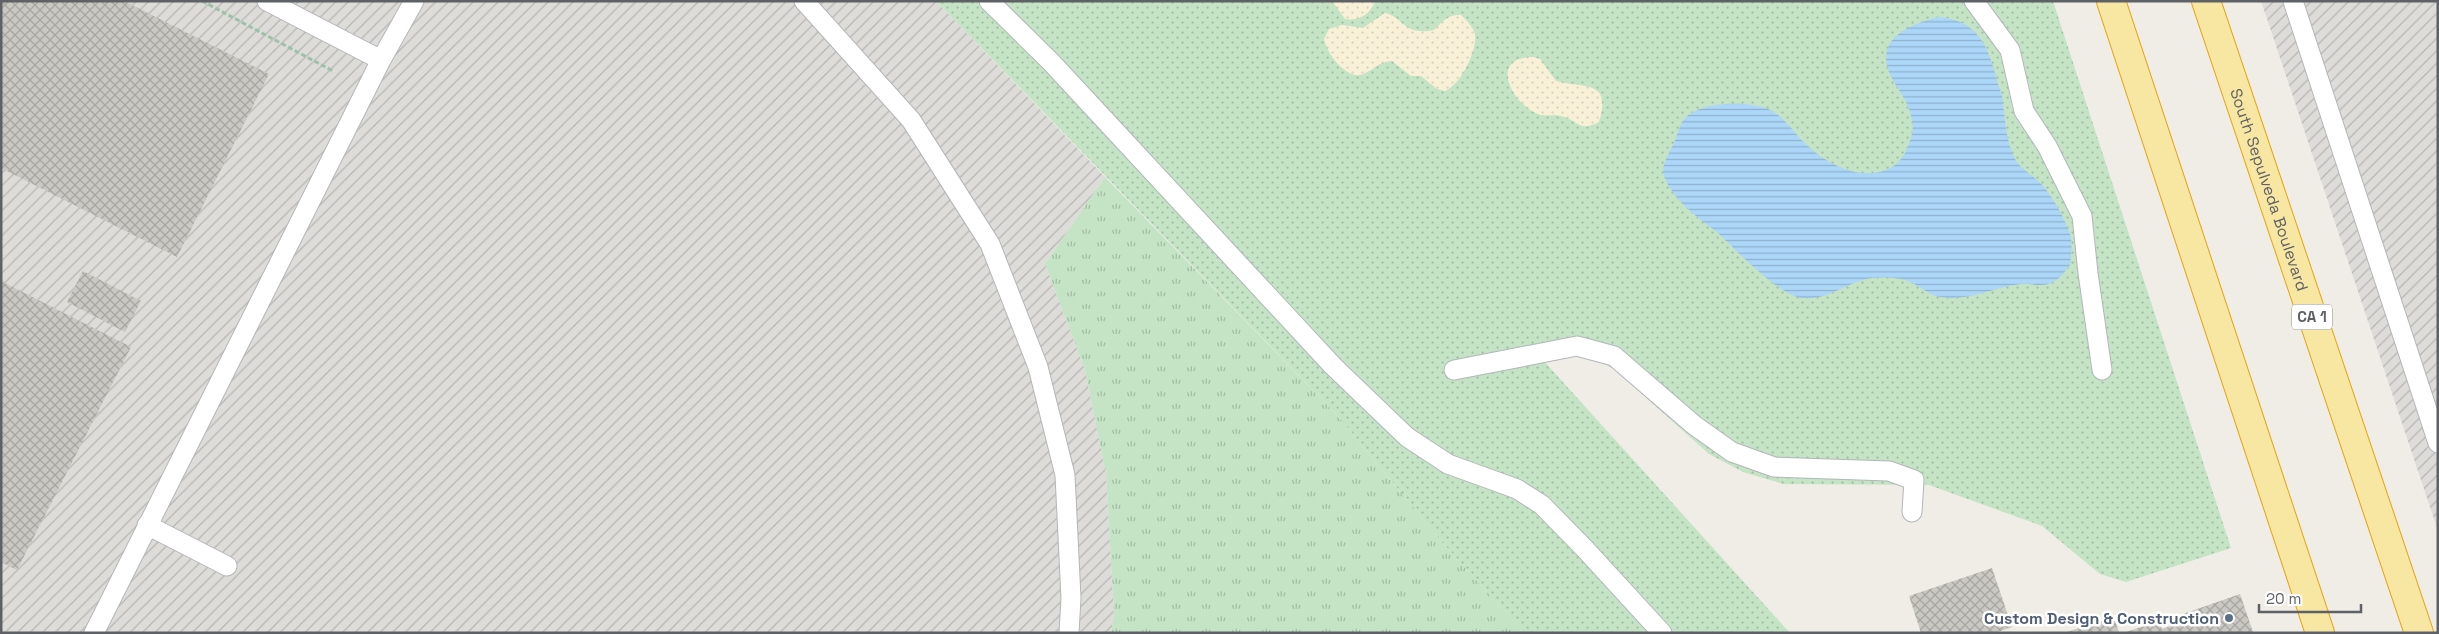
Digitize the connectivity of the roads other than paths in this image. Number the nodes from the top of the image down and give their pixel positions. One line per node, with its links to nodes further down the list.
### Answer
1 (267, 1): 9 (lane)
2 (414, 1): 9 (lane)
3 (804, 1): 17 (lane)
4 (989, 1): 18 (lane)
5 (1974, 1): 11 (lane)
6 (2111, 1): 19 (highway)
7 (2206, 1): 20 (highway, South Sepulveda Boulevard / CA 1)
8 (2293, 1): 12 (lane)
9 (381, 60): 14 (lane)
10 (1454, 370): 13 (lane)
11 (2102, 370)
12 (2438, 443)
13 (1912, 512)
14 (147, 525): 15 (lane); 16 (lane)
15 (227, 566)
16 (94, 633)
17 (1069, 633)
18 (1662, 633)
19 (2320, 633)
20 (2419, 633)

